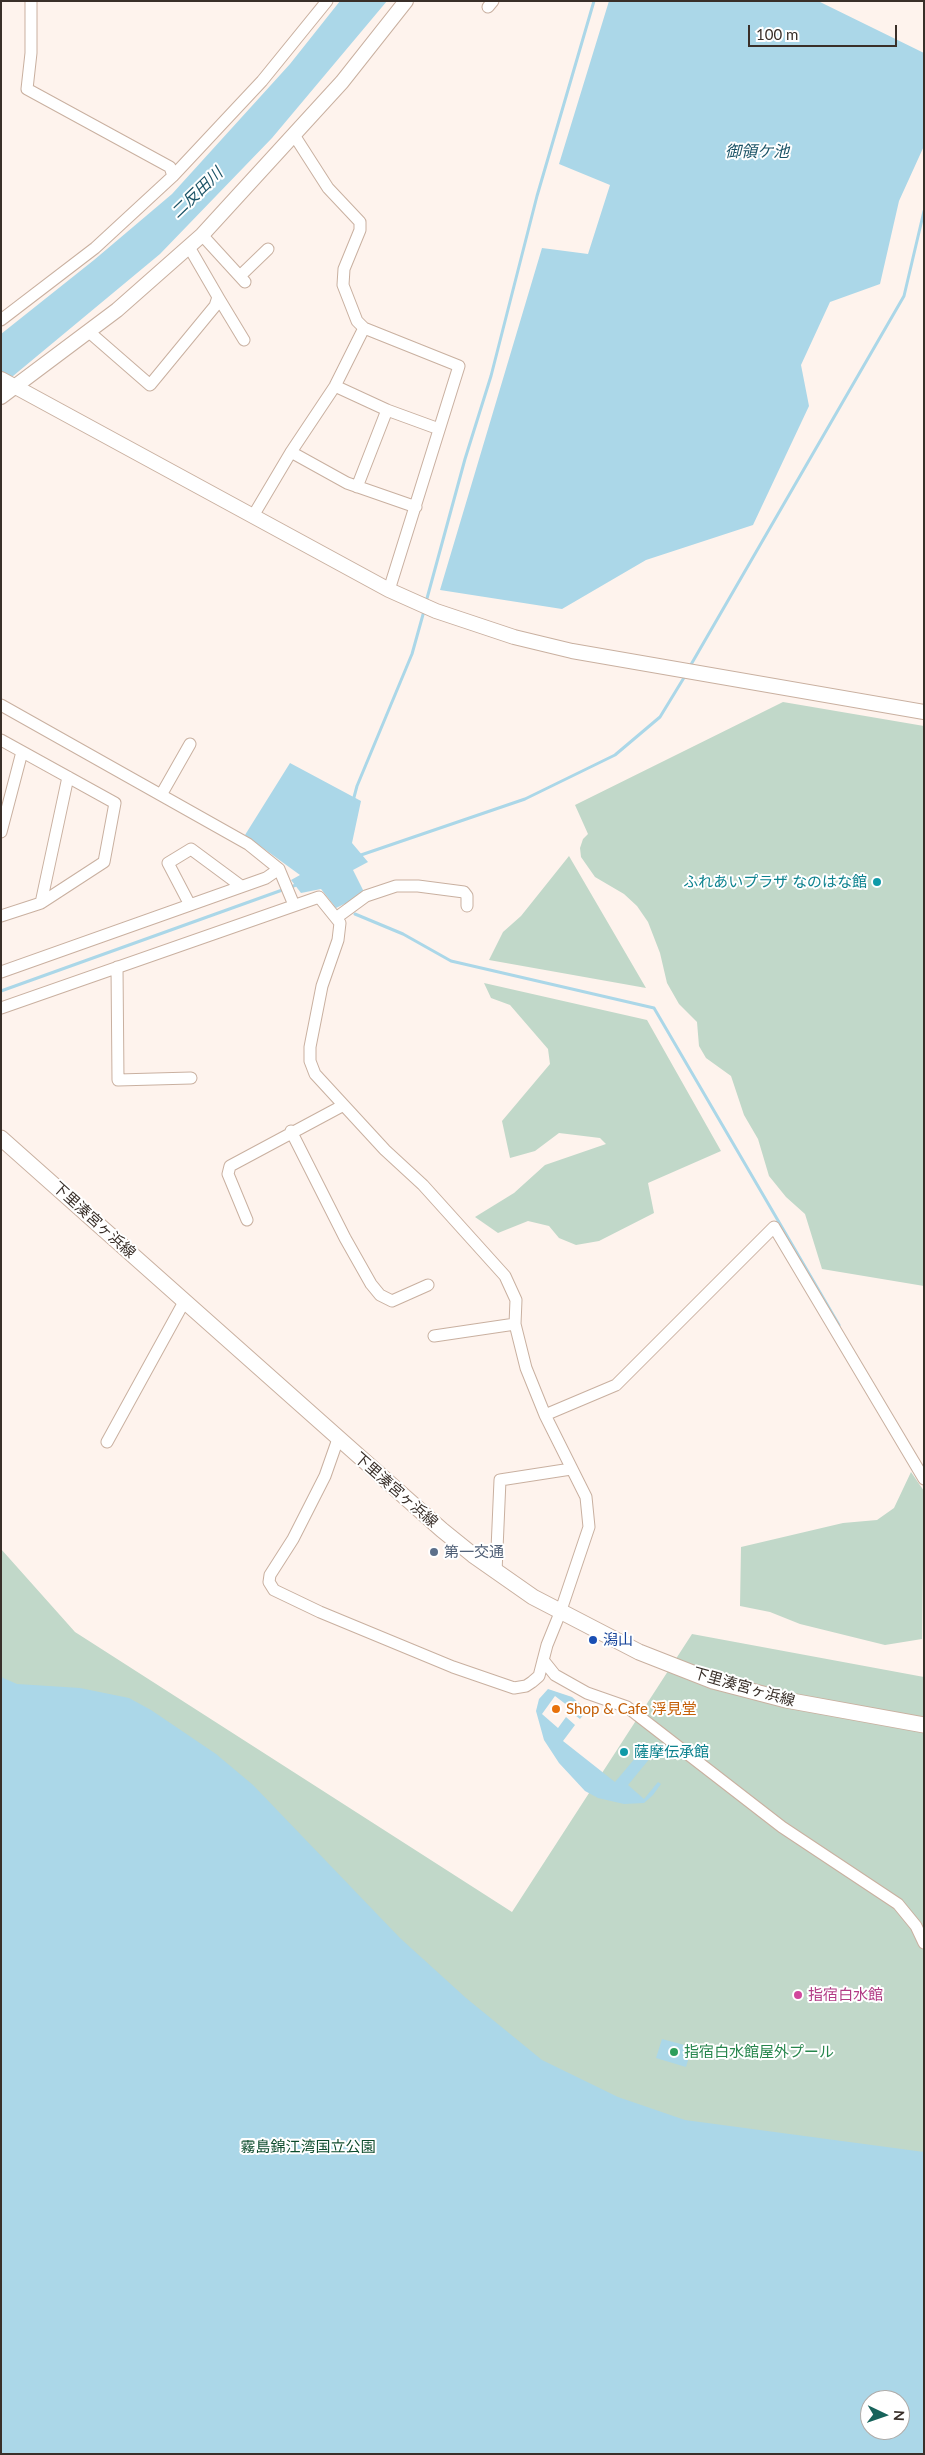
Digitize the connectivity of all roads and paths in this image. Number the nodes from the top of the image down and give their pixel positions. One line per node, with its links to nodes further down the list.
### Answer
1 (31, 1): 5 (street)
2 (406, 1): 4 (street)
3 (323, 3): 5 (street)
4 (294, 135): 6 (street); 11 (street)
5 (173, 176): 10 (street)
6 (202, 235): 7 (street); 8 (street)
7 (189, 247): 9 (street); 12 (street)
8 (268, 249)
9 (218, 297): 12 (street); 13 (street)
10 (1, 320)
11 (364, 328): 16 (street); 19 (street)
12 (88, 331): 15 (street)
13 (244, 340)
14 (1, 378): 15 (street)
15 (16, 386): 17 (street); 23 (street)
16 (335, 386): 18 (street); 20 (street)
17 (1, 397)
18 (387, 410): 19 (street); 21 (street)
19 (439, 429): 22 (street)
20 (291, 452): 21 (street); 23 (street)
21 (357, 487): 22 (street)
22 (416, 507): 24 (street)
23 (253, 516): 24 (street)
24 (389, 590): 26 (street)
25 (1, 705): 31 (street)
26 (924, 712)
27 (1, 740): 29 (street)
28 (190, 744): 31 (street)
29 (22, 752): 30 (street); 32 (street)
30 (68, 777): 35 (street); 35 (street)
31 (161, 795): 33 (street)
32 (1, 832)
33 (281, 873): 34 (street); 36 (street)
34 (242, 886): 37 (street); 37 (street)
35 (41, 903): 39 (street)
36 (294, 903): 40 (street); 41 (street)
37 (190, 904): 42 (street)
38 (467, 906): 40 (street)
39 (1, 916)
40 (336, 918): 45 (street)
41 (117, 967): 43 (street); 44 (street)
42 (1, 972)
43 (1, 1008)
44 (191, 1078)
45 (342, 1106): 46 (street); 51 (street)
46 (291, 1131): 48 (street); 49 (street)
47 (1, 1138): 50 (main road, 下里湊宮ヶ浜線)
48 (247, 1220)
49 (428, 1284)
50 (184, 1302): 54 (main road, 下里湊宮ヶ浜線); 55 (street)
51 (515, 1324): 52 (street); 53 (street)
52 (434, 1336)
53 (546, 1415): 56 (street); 57 (street)
54 (338, 1439): 58 (main road, 下里湊宮ヶ浜線); 60 (street)
55 (107, 1442)
56 (571, 1469): 58 (street); 59 (street)
57 (924, 1479)
58 (496, 1572): 59 (main road, 下里湊宮ヶ浜線)
59 (560, 1613): 60 (street); 61 (main road, 下里湊宮ヶ浜線)
60 (543, 1660): 62 (street)
61 (924, 1725)
62 (924, 1943)

